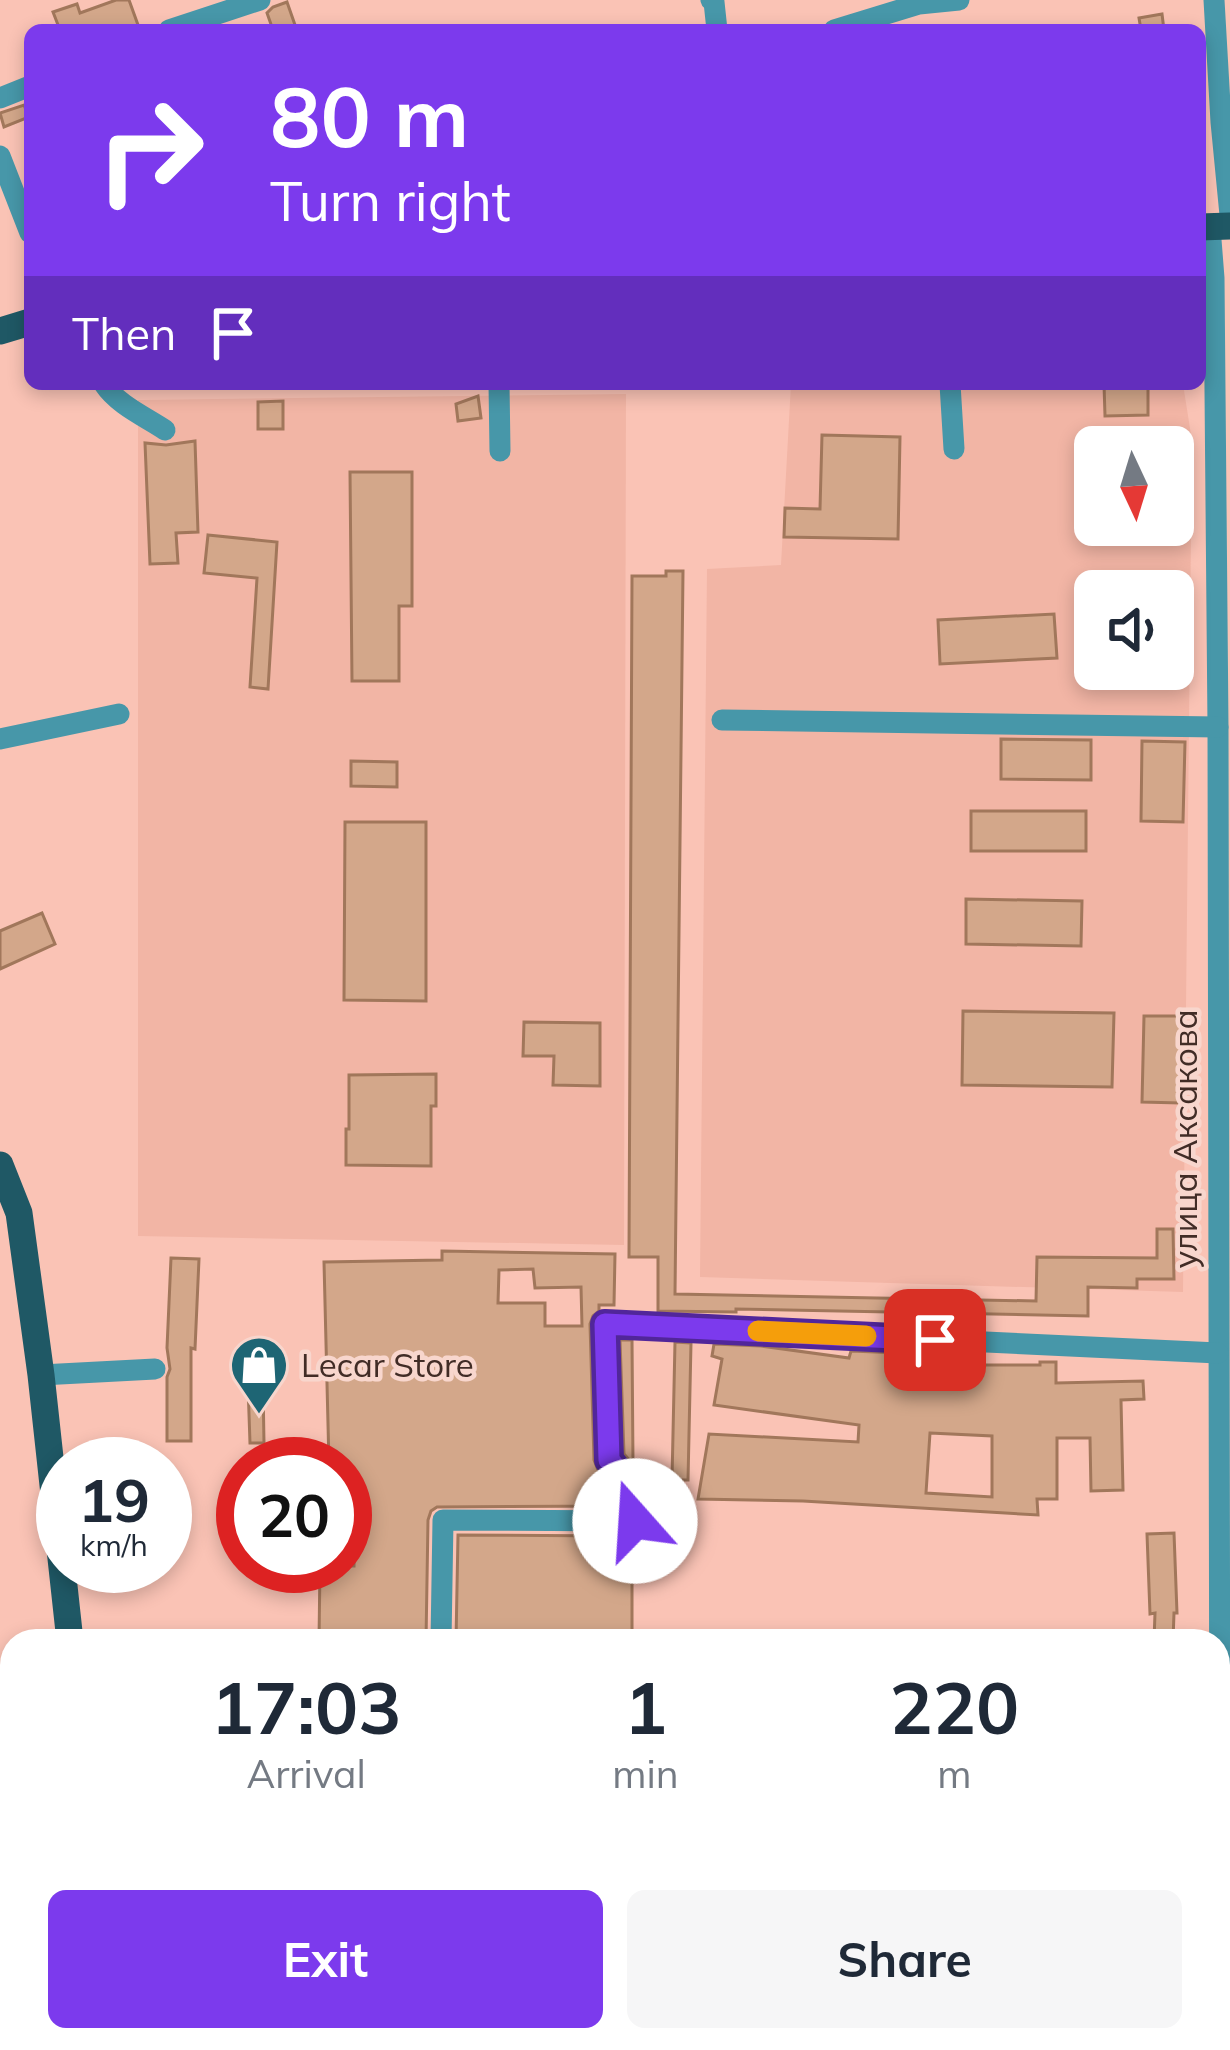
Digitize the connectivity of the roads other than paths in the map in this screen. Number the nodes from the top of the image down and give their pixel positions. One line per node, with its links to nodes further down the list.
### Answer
1 (260, 0): 4 (street)
2 (959, 0): 5 (street)
3 (1214, 0): 8 (street, улица Аксакова)
4 (187, 24)
5 (854, 24)
6 (0, 156): 7 (street)
7 (24, 217)
8 (1218, 224): 9 (street, улица Аксакова)
9 (1222, 350): 18 (street, улица Аксакова)
10 (110, 390): 13 (street)
11 (499, 390): 15 (street)
12 (950, 390): 14 (street)
13 (165, 430)
14 (954, 449)
15 (500, 452)
16 (119, 714): 19 (street)
17 (722, 721): 18 (street)
18 (1218, 727): 21 (street, улица Аксакова)
19 (0, 739)
20 (0, 1165): 23 (main road)
21 (1218, 1353): 25 (street); 26 (street, улица Аксакова)
22 (155, 1369): 23 (street)
23 (41, 1375): 24 (main road)
24 (69, 1629)
25 (441, 1629)
26 (1219, 1629)

